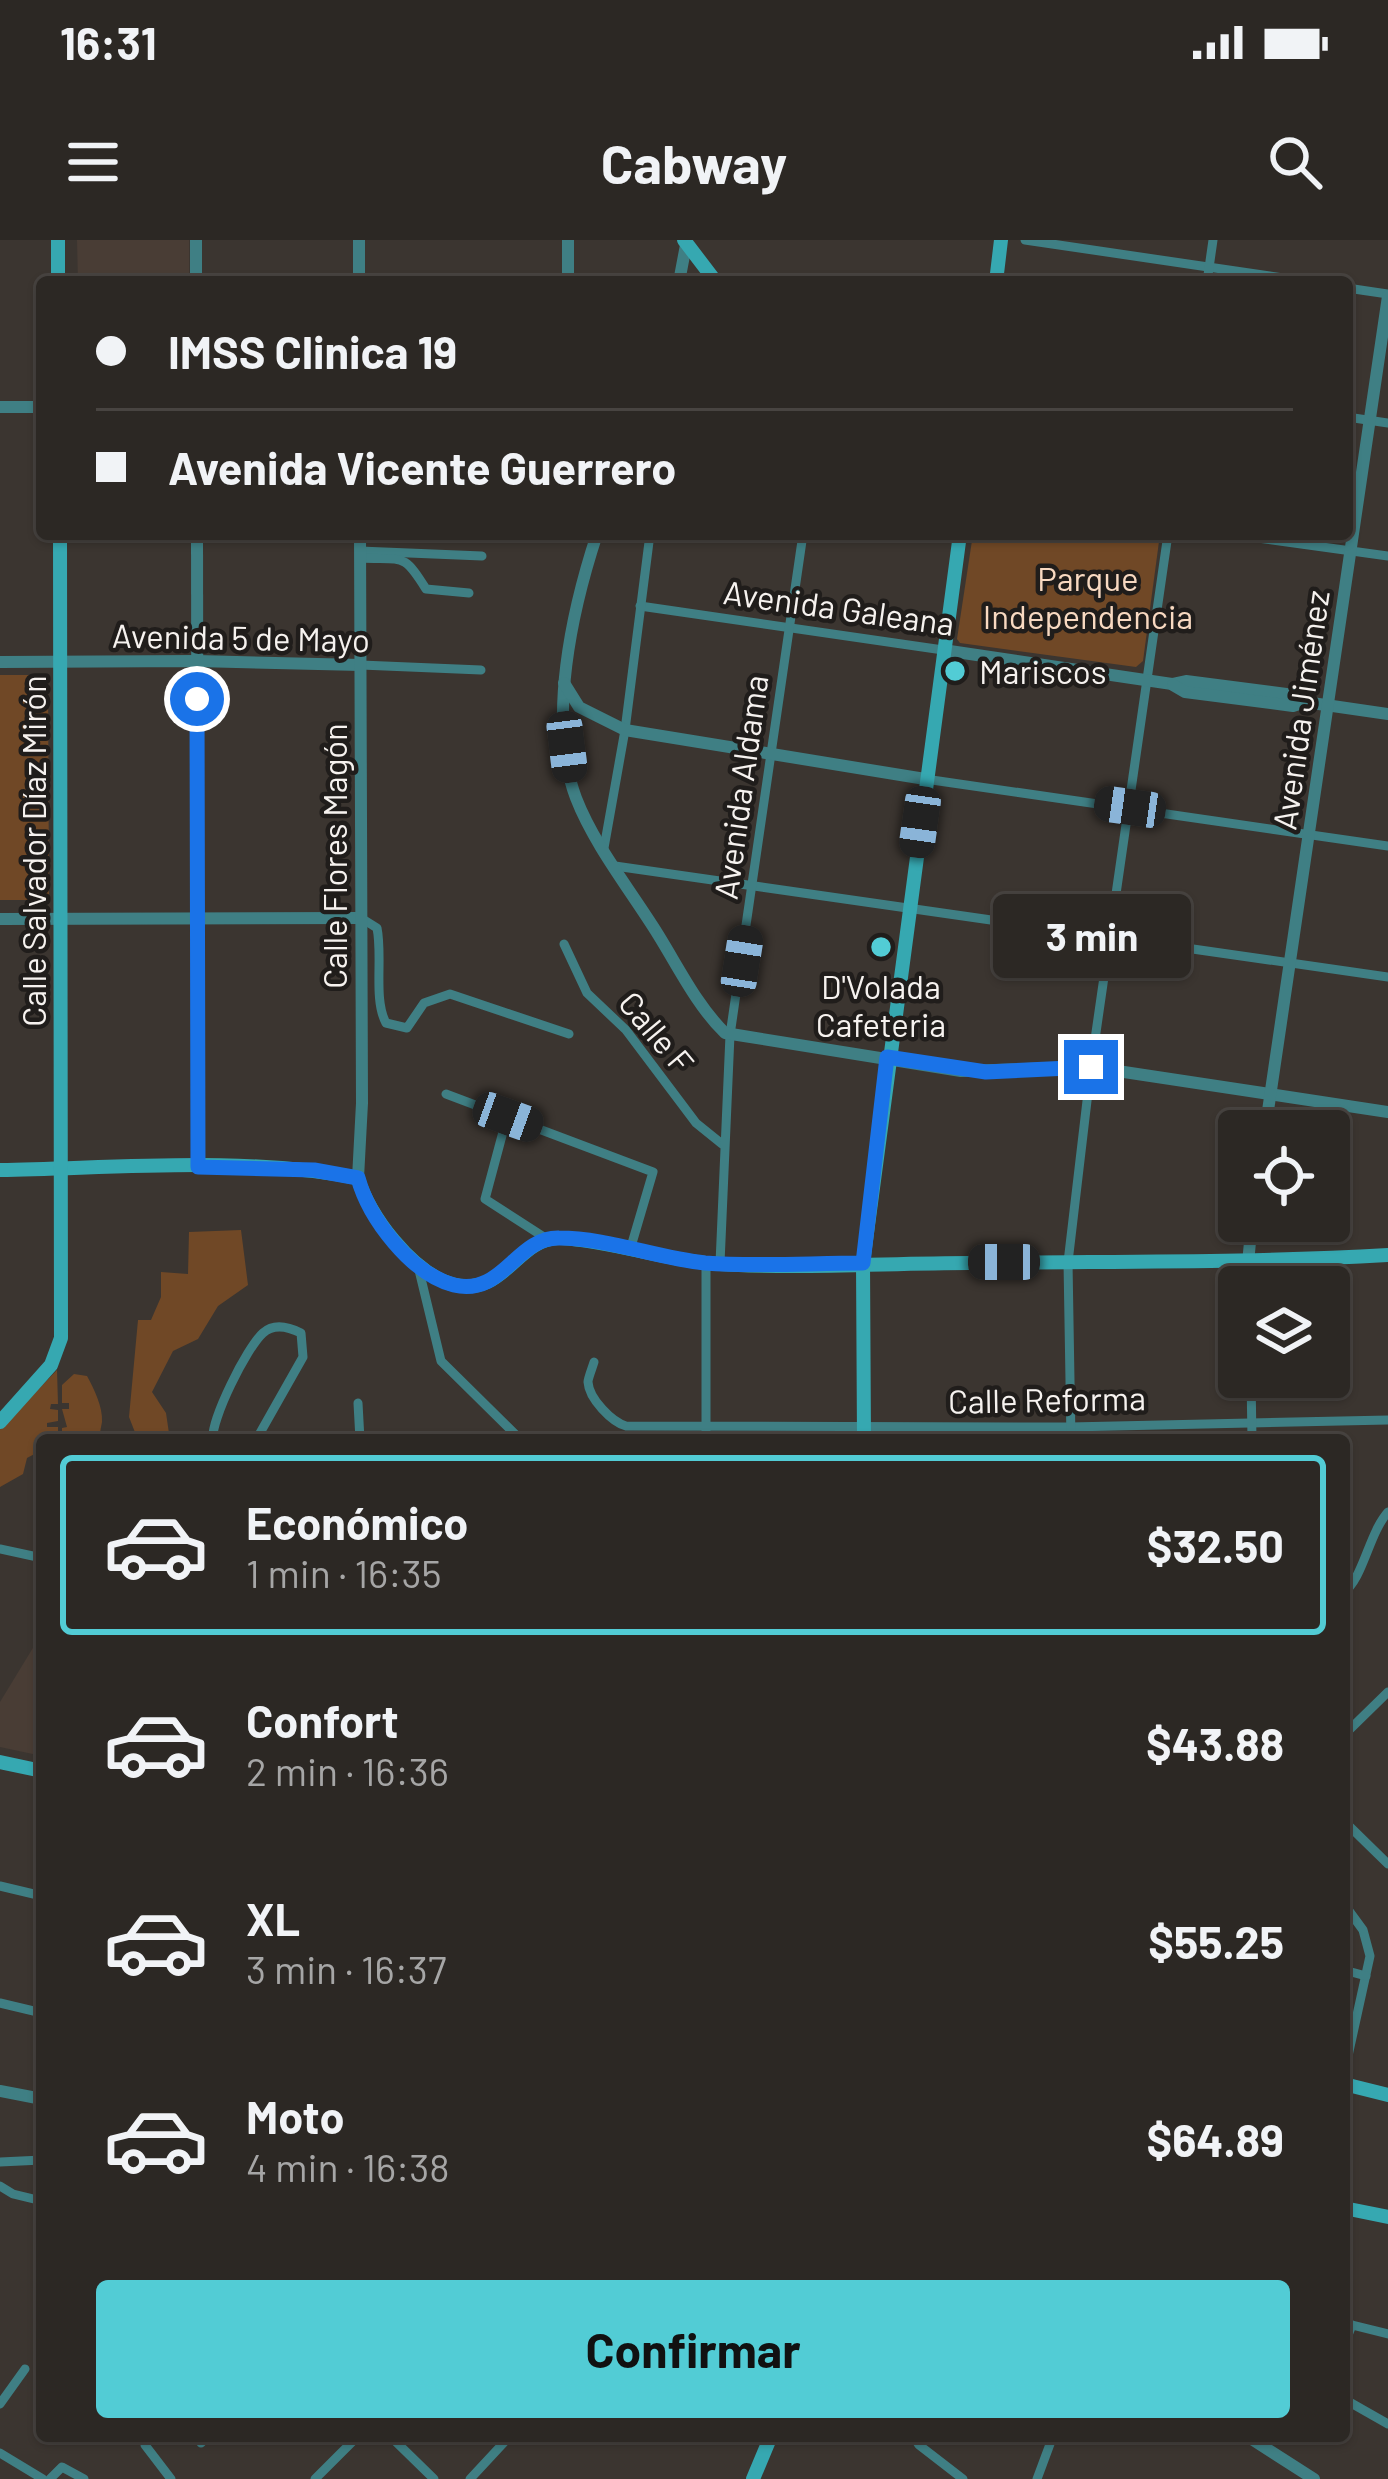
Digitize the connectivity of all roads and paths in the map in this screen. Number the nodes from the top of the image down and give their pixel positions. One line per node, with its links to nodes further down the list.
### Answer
1 (58, 240): 10 (main road)
2 (196, 240): 11 (street)
3 (359, 240): 12 (street)
4 (568, 240): 13 (street)
5 (1001, 240): 16 (main road)
6 (1025, 240): 9 (street)
7 (1213, 240): 9 (street)
8 (685, 242): 14 (street); 15 (main road)
9 (1209, 267): 17 (street); 18 (street)
10 (58, 276)
11 (196, 276)
12 (359, 276)
13 (568, 276)
14 (680, 276)
15 (711, 276)
16 (996, 276)
17 (1208, 276)
18 (1270, 276)
19 (1353, 288): 20 (street)
20 (1388, 295): 24 (street, Avenida Jiménez)
21 (0, 407): 22 (street)
22 (36, 407)
23 (1353, 418): 24 (street)
24 (1370, 420): 25 (street); 26 (street, Avenida Jiménez)
25 (1388, 423)
26 (1353, 531)
27 (60, 540): 47 (main road, Calle Salvador Díaz Mirón)
28 (197, 540): 45 (street)
29 (360, 540): 38 (street, Calle Flores Magón)
30 (595, 540): 51 (street)
31 (649, 540): 42 (street)
32 (802, 540): 43 (street, Avenida Aldama)
33 (959, 540): 44 (main road)
34 (1167, 540): 50 (street)
35 (1272, 540): 37 (street)
36 (1352, 540): 37 (street, Avenida Jiménez)
37 (1350, 551): 40 (street); 52 (street, Avenida Jiménez)
38 (360, 555): 39 (street); 41 (street); 48 (street, Calle Flores Magón)
39 (482, 556)
40 (1388, 556)
41 (469, 593)
42 (640, 606): 43 (street, Avenida Galeana); 54 (street)
43 (789, 628): 44 (street, Avenida Galeana); 55 (street, Avenida Aldama)
44 (943, 650): 50 (street, Avenida Galeana); 56 (main road)
45 (197, 661): 47 (street, Avenida 5 de Mayo); 48 (street, Avenida 5 de Mayo); 64 (street)
46 (0, 662): 47 (street, Avenida 5 de Mayo)
47 (60, 662): 67 (main road, Calle Salvador Díaz Mirón)
48 (361, 665): 49 (street, Avenida 5 de Mayo); 65 (street, Calle Flores Magón)
49 (481, 670)
50 (1147, 681): 52 (street, Avenida Galeana); 57 (street)
51 (563, 682): 54 (street); 60 (street)
52 (1329, 706): 53 (street, Avenida Galeana); 58 (street, Avenida Jiménez)
53 (1388, 714)
54 (625, 730): 55 (street); 60 (street)
55 (772, 755): 56 (street); 62 (street, Avenida Aldama)
56 (925, 779): 57 (street); 63 (main road)
57 (1130, 807): 58 (street); 68 (street)
58 (1310, 835): 59 (street); 70 (street, Avenida Jiménez)
59 (1388, 846)
60 (604, 848): 61 (street)
61 (615, 866): 62 (street); 73 (street)
62 (754, 887): 63 (street); 73 (street, Avenida Aldama)
63 (908, 908): 68 (street); 74 (main road)
64 (197, 918): 65 (street); 67 (street); 82 (street)
65 (362, 918): 72 (street); 85 (street, Calle Flores Magón)
66 (0, 919): 67 (street)
67 (59, 920): 84 (main road, Calle Salvador Díaz Mirón)
68 (1111, 938): 70 (street); 75 (street)
69 (563, 944): 81 (street, Calle F)
70 (1291, 963): 71 (street); 76 (street, Avenida Jiménez)
71 (1388, 977)
72 (569, 1034)
73 (730, 1035): 74 (street); 81 (street, Avenida Aldama)
74 (887, 1057): 75 (street); 93 (main road)
75 (1091, 1067): 76 (street); 91 (street)
76 (1271, 1093): 78 (street, Avenida Jiménez); 79 (street)
77 (446, 1094): 80 (street)
78 (1268, 1110)
79 (1388, 1112)
80 (508, 1117): 86 (street); 88 (street)
81 (723, 1144): 92 (street, Avenida Aldama)
82 (198, 1167): 84 (main road); 85 (main road)
83 (0, 1169): 84 (main road)
84 (59, 1169): 100 (main road, Calle Salvador Díaz Mirón)
85 (358, 1178): 90 (main road)
86 (547, 1239): 88 (main road); 90 (main road)
87 (1250, 1242): 94 (street)
88 (631, 1250): 92 (main road)
89 (1388, 1255): 94 (main road)
90 (417, 1262): 107 (street)
91 (1068, 1262): 93 (main road); 94 (main road); 103 (street)
92 (713, 1263): 93 (main road); 102 (street, Avenida Aldama)
93 (863, 1263): 109 (main road)
94 (1248, 1263): 95 (street)
95 (1248, 1266)
96 (594, 1362): 102 (street, Calle Reforma)
97 (1251, 1398): 101 (street)
98 (358, 1403): 106 (street)
99 (1388, 1420): 101 (street, Calle Reforma)
100 (0, 1422)
101 (1252, 1422): 103 (street, Calle Reforma); 111 (street)
102 (706, 1427): 108 (street, Avenida Aldama); 109 (street, Calle Reforma)
103 (1070, 1427): 109 (street, Calle Reforma); 110 (street)
104 (212, 1434): 105 (street)
105 (259, 1434)
106 (360, 1434)
107 (515, 1434)
108 (706, 1434)
109 (864, 1434)
110 (1070, 1434)
111 (1252, 1434)
112 (1388, 1512): 115 (street)
113 (0, 1549): 114 (street)
114 (36, 1557)
115 (1350, 1588)
116 (1388, 1691): 117 (street)
117 (1350, 1729)
118 (0, 1762): 119 (main road)
119 (36, 1771)
120 (1350, 1827): 121 (street)
121 (1388, 1864)
122 (0, 1886): 123 (street)
123 (36, 1895)
124 (1350, 1914): 126 (street)
125 (1350, 1972): 126 (street)
126 (1366, 1976): 129 (street)
127 (0, 2003): 128 (street)
128 (36, 2012)
129 (1350, 2047)
130 (1350, 2086): 132 (main road)
131 (0, 2091): 133 (street)
132 (1388, 2095)
133 (36, 2098)
134 (36, 2160): 135 (street)
135 (0, 2162)
136 (0, 2186): 137 (street)
137 (36, 2198)
138 (1350, 2209): 139 (main road)
139 (1388, 2218)
140 (1350, 2325): 141 (street)
141 (1388, 2335)
142 (26, 2369): 144 (street)
143 (1350, 2402): 145 (street)
144 (0, 2404)
145 (1388, 2424)
146 (352, 2442): 158 (street)
147 (396, 2442): 159 (street)
148 (504, 2442): 160 (street)
149 (768, 2442): 161 (main road)
150 (917, 2442): 162 (street)
151 (1051, 2442): 163 (street)
152 (1256, 2442): 164 (street)
153 (145, 2445): 157 (street)
154 (0, 2453): 155 (street)
155 (46, 2479): 156 (street)
156 (84, 2479)
157 (171, 2479)
158 (315, 2479)
159 (434, 2479)
160 (470, 2479)
161 (753, 2479)
162 (963, 2479)
163 (1037, 2479)
164 (1314, 2479)

